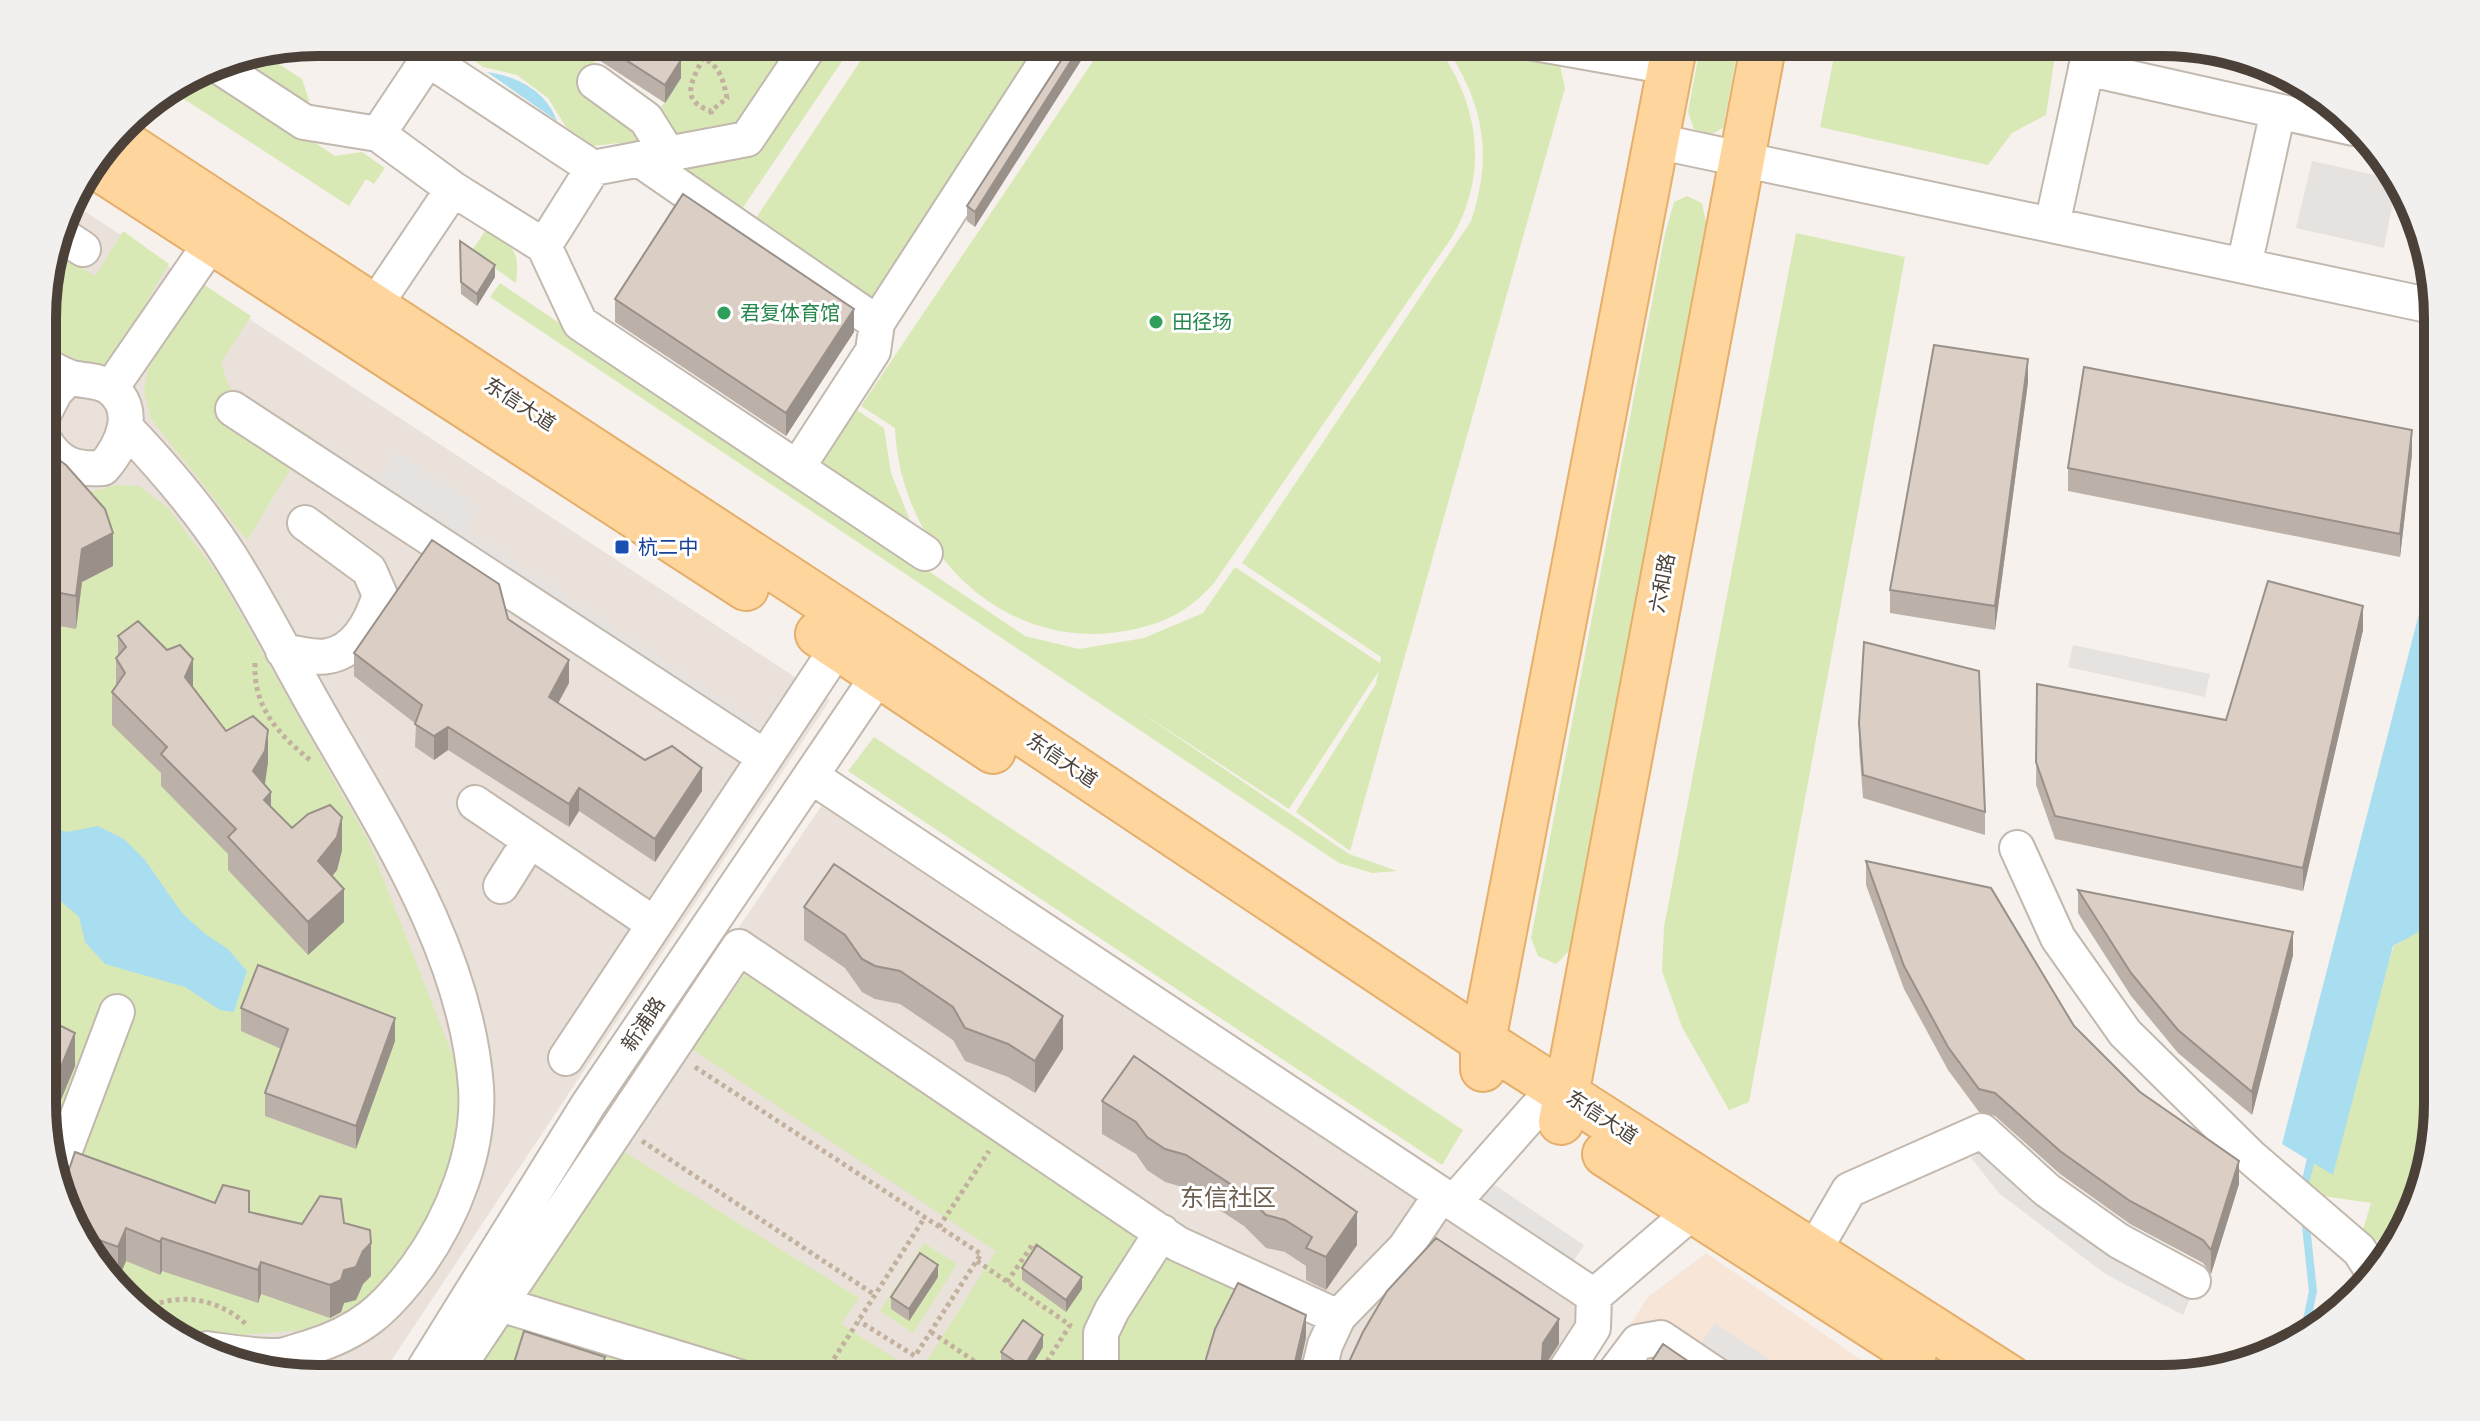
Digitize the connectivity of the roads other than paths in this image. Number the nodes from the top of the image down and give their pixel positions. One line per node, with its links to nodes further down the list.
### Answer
1 (797, 56): 14 (street)
2 (1050, 56): 25 (street)
3 (1672, 56): 12 (main road)
4 (1761, 56): 15 (main road, 六和路)
5 (2089, 56): 19 (street)
6 (2092, 56): 9 (street)
7 (228, 72): 11 (street)
8 (595, 82): 14 (street)
9 (2278, 111): 10 (street); 22 (street)
10 (2338, 125)
11 (378, 134): 16 (street); 18 (street)
12 (1656, 141): 15 (street); 45 (main road)
13 (123, 143): 24 (main road, 东信大道)
14 (653, 157): 16 (street); 25 (street)
15 (1741, 159): 19 (street); 47 (main road, 六和路)
16 (593, 168): 21 (street)
17 (102, 170): 20 (main road, 东信大道)
18 (453, 189): 21 (street); 24 (street)
19 (2052, 225): 22 (street)
20 (211, 243): 27 (street); 34 (main road, 东信大道)
21 (544, 246): 31 (street)
22 (2244, 266): 23 (street)
23 (2423, 304)
24 (373, 308): 45 (main road, 东信大道)
25 (877, 323): 31 (street)
26 (57, 371): 27 (street)
27 (111, 388): 29 (street)
28 (233, 409): 37 (street)
29 (126, 428): 30 (street); 35 (street)
30 (56, 457)
31 (797, 468): 33 (street)
32 (305, 523): 35 (street)
33 (925, 553)
34 (838, 647): 36 (main road, 东信大道); 37 (street)
35 (283, 651): 58 (street)
36 (879, 675): 38 (street, 新浦路); 45 (main road, 东信大道)
37 (763, 756): 43 (street)
38 (811, 776): 49 (street); 65 (street, 新浦路)
39 (475, 803): 40 (street)
40 (530, 840): 42 (street); 43 (street)
41 (2017, 848): 53 (street)
42 (501, 886)
43 (654, 924): 46 (street)
44 (117, 1012): 48 (street)
45 (1483, 1057): 47 (main road, 东信大道)
46 (566, 1058)
47 (1554, 1109): 49 (street); 50 (main road, 东信大道); 52 (main road, 东信大道)
48 (62, 1157)
49 (1447, 1199): 55 (street); 57 (street)
50 (1692, 1212): 55 (street); 63 (main road, 东信大道)
51 (1162, 1232): 56 (street); 57 (street); 68 (street)
52 (1813, 1252): 54 (street); 64 (main road, 东信大道)
53 (2366, 1260)
54 (2193, 1281)
55 (1594, 1296): 60 (street)
56 (500, 1304): 66 (street); 67 (street)
57 (1338, 1317): 59 (street)
58 (239, 1352)
59 (1320, 1364)
60 (1569, 1364)
61 (1621, 1364): 62 (street)
62 (1700, 1364)
63 (1932, 1364)
64 (1988, 1364)
65 (427, 1365)
66 (459, 1365)
67 (699, 1365)
68 (1101, 1365)

